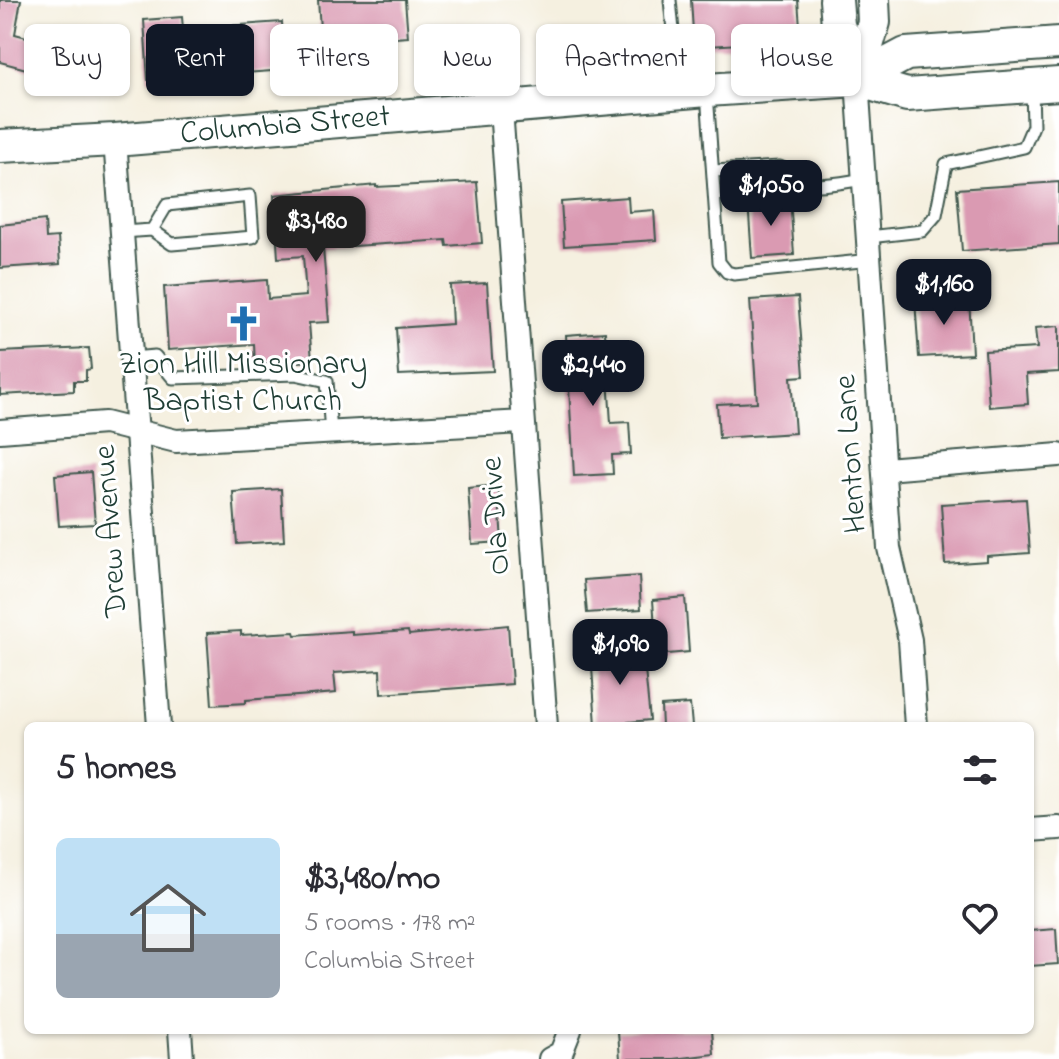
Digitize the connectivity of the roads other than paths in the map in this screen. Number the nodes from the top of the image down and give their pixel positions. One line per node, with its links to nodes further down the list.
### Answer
1 (670, 0): 4 (lane)
2 (836, 0): 5 (street)
3 (873, 0): 7 (street)
4 (676, 24)
5 (838, 24)
6 (1059, 43): 8 (street, Columbia Street)
7 (861, 66)
8 (861, 78)
9 (861, 81): 10 (street, Columbia Street)
10 (1045, 85): 21 (lane)
11 (640, 96): 14 (street, Columbia Street)
12 (694, 96): 17 (lane)
13 (858, 96): 18 (street, Henton Lane)
14 (501, 109): 15 (street, Columbia Street); 24 (street, Ola Drive)
15 (115, 140): 16 (street, Columbia Street); 20 (street, Drew Avenue)
16 (0, 146)
17 (713, 171): 18 (lane); 22 (lane)
18 (865, 179): 21 (street, Henton Lane)
19 (152, 230): 19 (lane); 20 (lane)
20 (122, 232): 23 (street, Drew Avenue)
21 (869, 237): 22 (street, Henton Lane)
22 (871, 260): 29 (street, Henton Lane)
23 (131, 358): 26 (street, Drew Avenue); 27 (lane)
24 (522, 422): 27 (street); 31 (street, Ola Drive)
25 (0, 431): 26 (street)
26 (136, 433): 27 (street); 30 (street, Drew Avenue)
27 (331, 433)
28 (1059, 455): 29 (street)
29 (885, 469): 32 (street, Henton Lane)
30 (159, 722)
31 (546, 722)
32 (916, 722)
33 (1059, 828): 34 (street)
34 (1034, 830)
35 (180, 1034): 38 (street)
36 (568, 1034): 37 (street)
37 (555, 1056)
38 (182, 1059)

